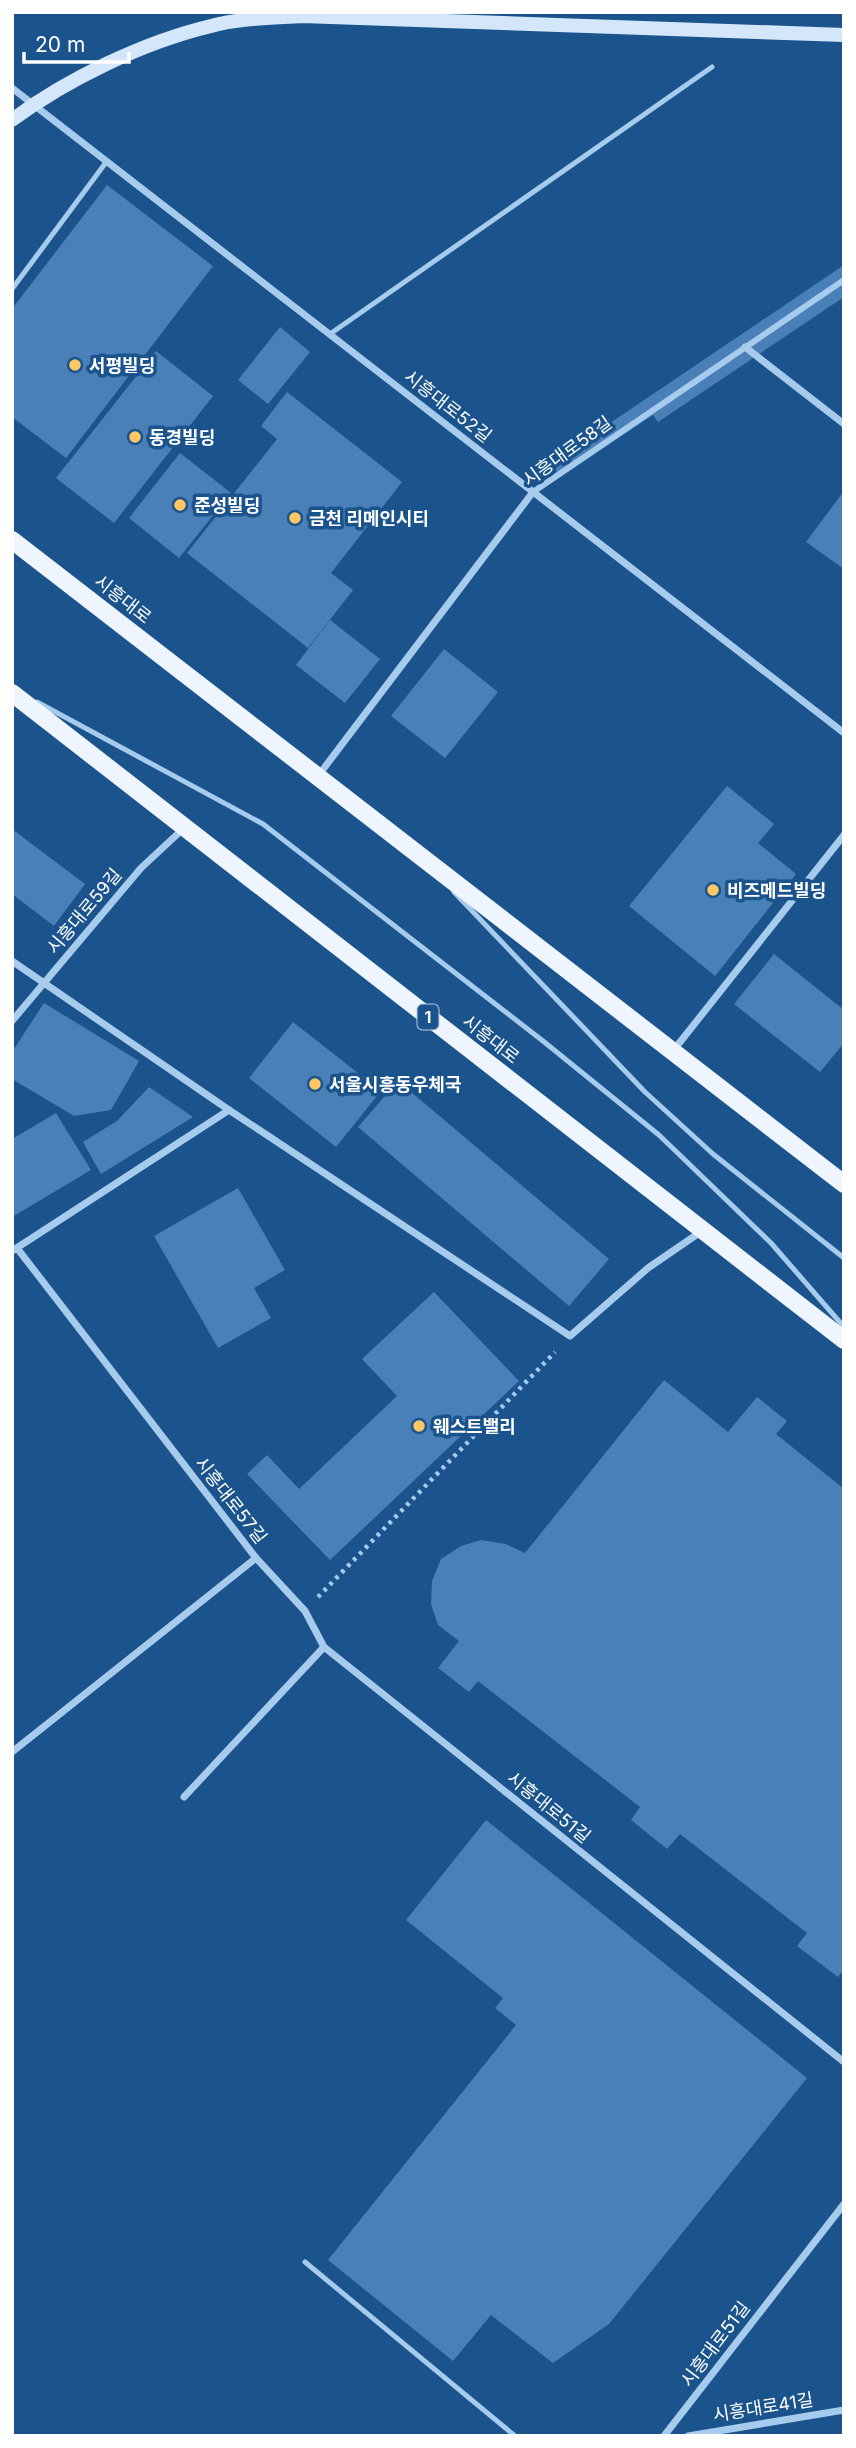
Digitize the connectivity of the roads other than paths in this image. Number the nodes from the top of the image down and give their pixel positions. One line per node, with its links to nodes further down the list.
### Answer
1 (302, 14): 2 (main road); 6 (main road)
2 (449, 17): 3 (main road)
3 (844, 35)
4 (712, 67): 11 (lane)
5 (12, 88): 6 (street, 시흥대로52길)
6 (34, 104): 7 (main road); 8 (street, 시흥대로52길)
7 (12, 120)
8 (107, 161): 10 (lane); 11 (street, 시흥대로52길)
9 (844, 280): 12 (street, 시흥대로58길)
10 (12, 289)
11 (330, 334): 14 (street, 시흥대로52길)
12 (745, 347): 13 (street); 14 (street, 시흥대로58길)
13 (844, 424)
14 (533, 492): 17 (street, 시흥대로52길); 18 (street, 시흥대로58길)
15 (12, 540): 18 (main road, 시흥대로)
16 (12, 691): 19 (main road, 시흥대로 / 1); 31 (lane)
17 (844, 733)
18 (317, 776): 21 (main road, 시흥대로)
19 (185, 827): 23 (street, 시흥대로59길); 28 (main road, 시흥대로 / 1)
20 (844, 835): 25 (street)
21 (420, 856): 25 (main road, 시흥대로); 30 (lane)
22 (12, 961): 23 (street)
23 (45, 982): 24 (street, 시흥대로59길); 26 (street)
24 (12, 1021)
25 (673, 1052): 27 (main road, 시흥대로)
26 (229, 1110): 28 (street); 29 (street, 시흥대로57길)
27 (844, 1184)
28 (702, 1230): 32 (main road, 시흥대로 / 1)
29 (15, 1249): 33 (street, 시흥대로57길)
30 (844, 1258)
31 (844, 1327)
32 (844, 1340)
33 (256, 1558): 34 (street, 시흥대로51길); 35 (street, 시흥대로57길)
34 (324, 1647): 36 (street); 37 (street, 시흥대로51길)
35 (12, 1752)
36 (184, 1797)
37 (844, 2062)
38 (844, 2204): 42 (street, 시흥대로51길)
39 (305, 2262): 41 (lane)
40 (844, 2410): 43 (street, 시흥대로41길)
41 (514, 2436)
42 (664, 2436)
43 (688, 2436)

